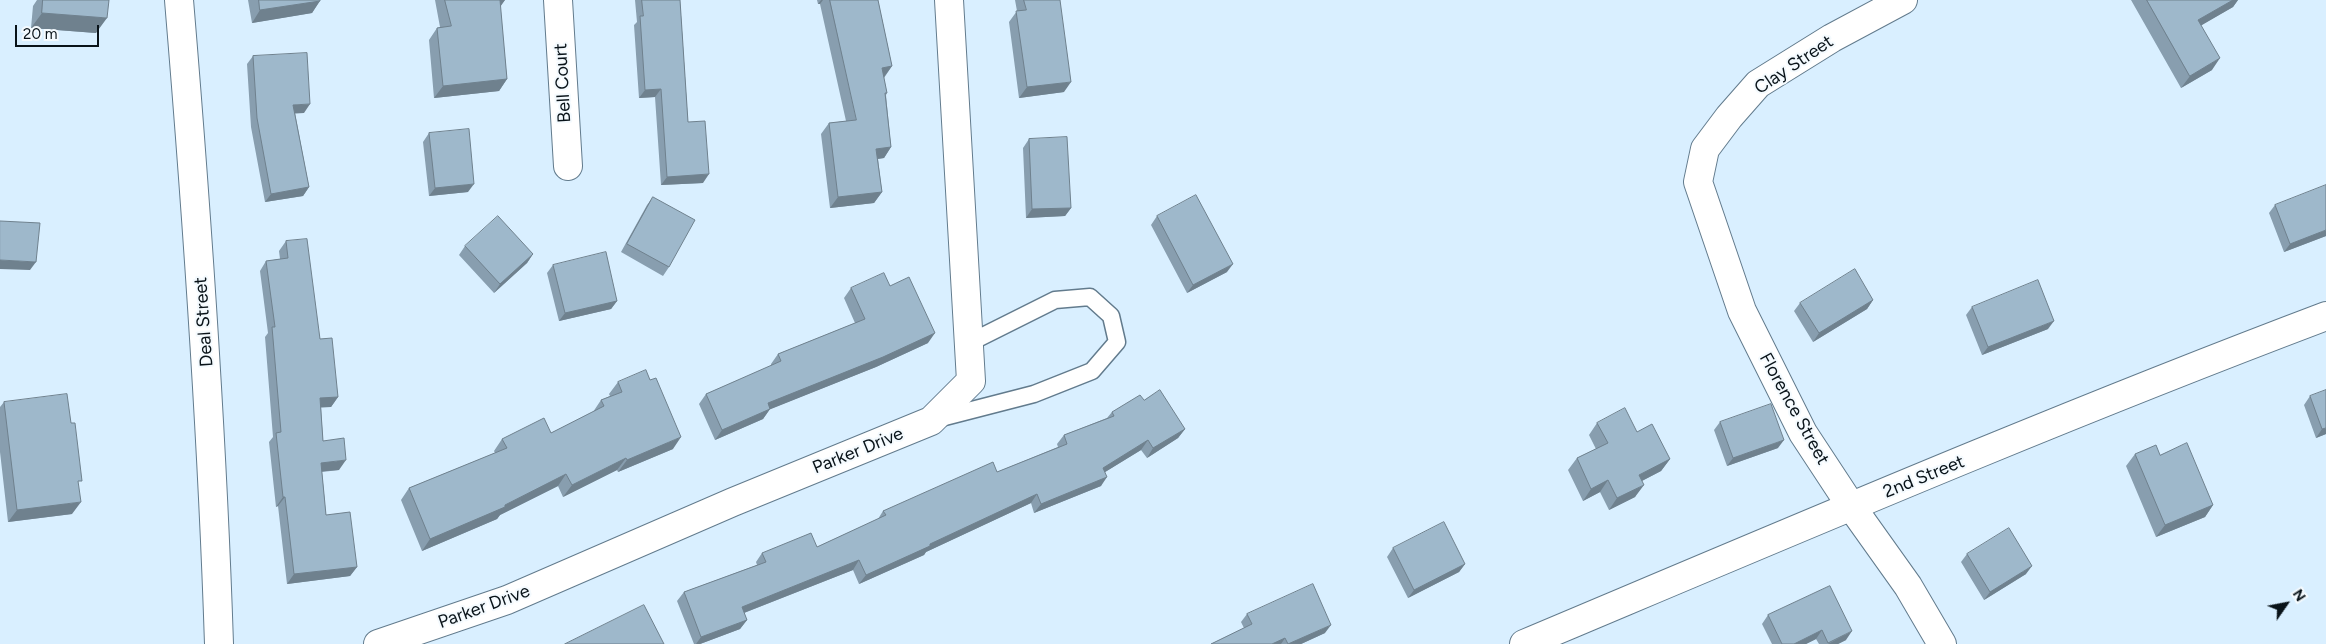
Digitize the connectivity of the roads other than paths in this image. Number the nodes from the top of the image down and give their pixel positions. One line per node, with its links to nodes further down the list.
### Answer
1 (180, 0): 11 (street, Deal Street)
2 (558, 0): 5 (street, Bell Court)
3 (949, 0): 8 (street, Parker Drive)
4 (1903, 0): 6 (street, Clay Street)
5 (568, 166)
6 (1698, 182): 10 (street, Florence Street)
7 (2326, 316): 10 (street, 2nd Street)
8 (969, 343): 9 (street, Parker Drive); 9 (lane)
9 (931, 421): 12 (street, Parker Drive)
10 (1851, 506): 13 (street, 2nd Street); 14 (street, Florence Street)
11 (219, 644)
12 (378, 644)
13 (1524, 644)
14 (1942, 644)

